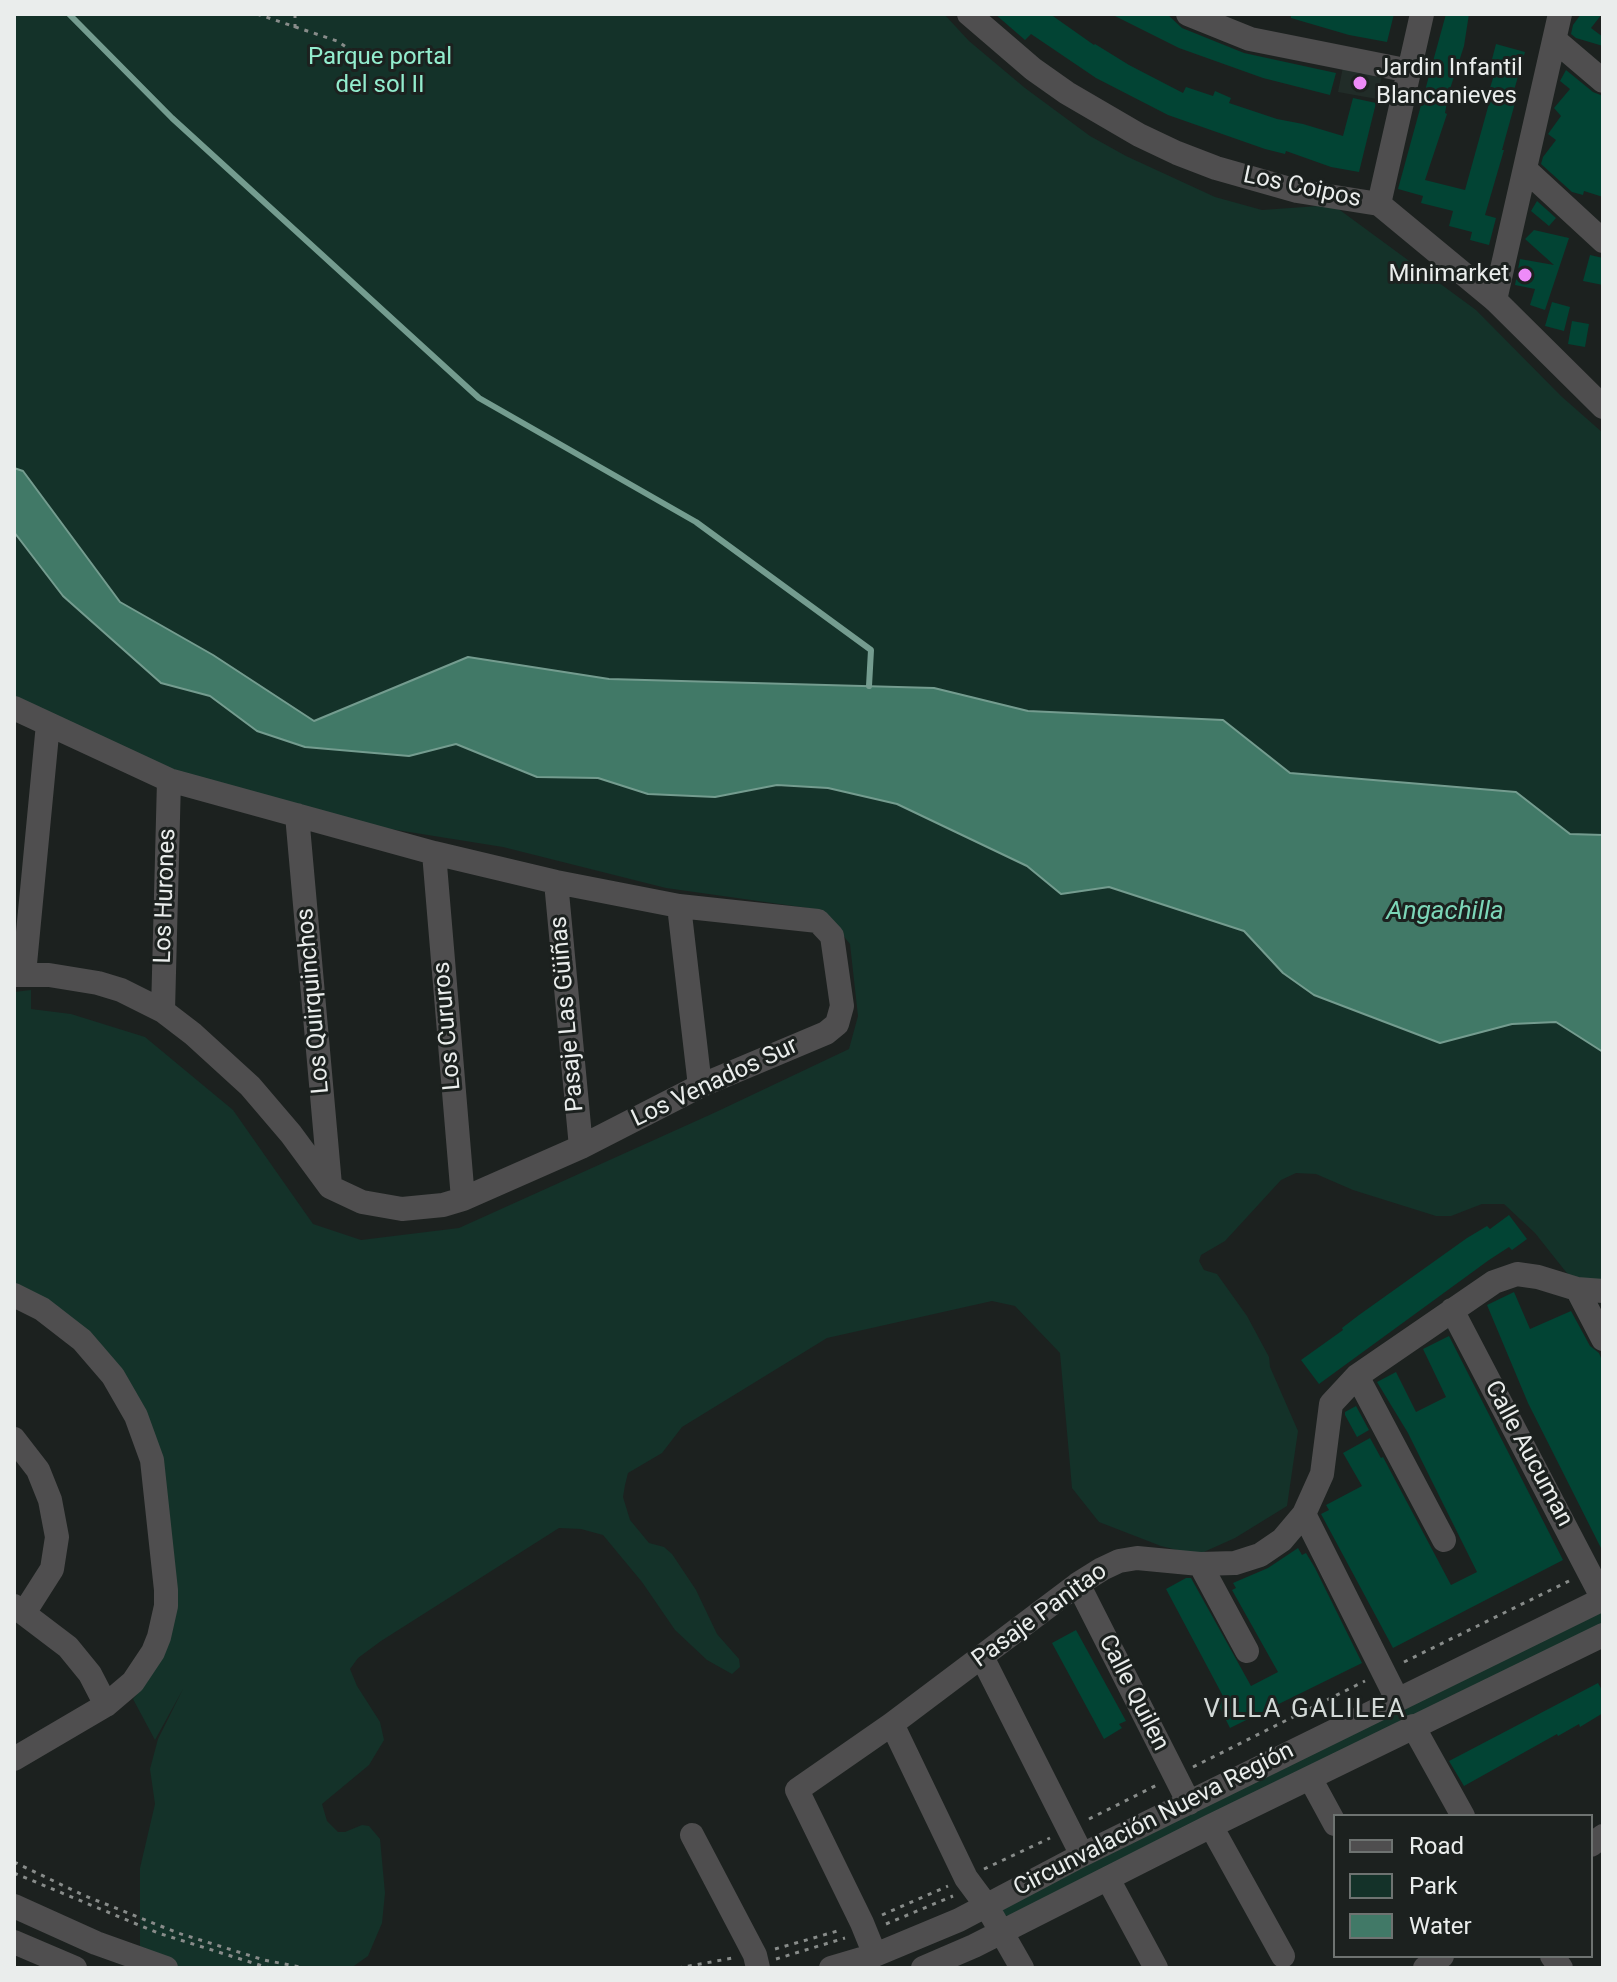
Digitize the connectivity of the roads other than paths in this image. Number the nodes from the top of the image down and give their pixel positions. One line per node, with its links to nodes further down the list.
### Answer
1 (969, 14): 9 (street, Los Coipos)
2 (1188, 14): 6 (street)
3 (1422, 14): 6 (street)
4 (1560, 14): 5 (street)
5 (1556, 41): 7 (street); 8 (street)
6 (1410, 71): 9 (street)
7 (1603, 81)
8 (1526, 170): 10 (street); 11 (street)
9 (1379, 204): 11 (street, Los Coipos)
10 (1603, 241)
11 (1495, 300): 12 (street, Los Coipos)
12 (1603, 407)
13 (14, 708): 14 (street, Los Venados Sur)
14 (48, 724): 15 (street, Los Venados Sur); 20 (street)
15 (169, 780): 16 (street, Los Venados Sur); 21 (street, Los Hurones)
16 (297, 815): 17 (street, Los Venados Sur); 24 (street, Los Quirquinchos)
17 (434, 853): 18 (street, Los Venados Sur); 25 (street, Los Cururos)
18 (556, 882): 19 (street, Los Venados Sur); 23 (street, Pasaje Las Güiñas)
19 (679, 906): 22 (street); 22 (street, Los Venados Sur)
20 (19, 975): 21 (street)
21 (163, 1011): 24 (street)
22 (700, 1086): 23 (street, Los Venados Sur)
23 (581, 1147): 25 (street, Los Venados Sur)
24 (330, 1187): 25 (street, Los Venados Sur)
25 (463, 1199)
26 (1577, 1289): 27 (street, Pasaje Panitao); 29 (street, Pasaje Panitao); 30 (street)
27 (1603, 1291)
28 (14, 1295): 43 (street)
29 (1452, 1310): 31 (street, Pasaje Panitao); 37 (street, Calle Aucuman)
30 (1603, 1339)
31 (1357, 1376): 33 (street, Pasaje Panitao); 34 (street)
32 (14, 1439): 38 (street)
33 (1304, 1514): 35 (street, Pasaje Panitao); 42 (street)
34 (1444, 1540)
35 (1200, 1564): 36 (street, Pasaje Panitao); 40 (street)
36 (1078, 1584): 41 (street, Pasaje Panitao); 48 (street, Calle Quilen)
37 (1603, 1599): 42 (street, Circunvalación Nueva Región)
38 (19, 1609): 43 (street)
39 (1603, 1635): 45 (street, Circunvalación Nueva Región)
40 (1247, 1651)
41 (982, 1657): 44 (street, Pasaje Panitao); 53 (street)
42 (1397, 1699): 48 (street, Circunvalación Nueva Región)
43 (106, 1705): 46 (street)
44 (892, 1724): 55 (street); 59 (street, Pasaje Panitao)
45 (1413, 1726): 47 (street, Circunvalación Nueva Región); 49 (street)
46 (14, 1759)
47 (1310, 1778): 50 (street); 51 (street, Circunvalación Nueva Región)
48 (1189, 1803): 53 (street, Circunvalación Nueva Región)
49 (1462, 1814)
50 (1333, 1820)
51 (1211, 1826): 54 (street, Circunvalación Nueva Región); 60 (street)
52 (692, 1835): 61 (street)
53 (1082, 1855): 55 (street, Circunvalación Nueva Región)
54 (1108, 1879): 57 (street, Circunvalación Nueva Región); 67 (street)
55 (986, 1905): 57 (street); 59 (street, Circunvalación Nueva Región)
56 (14, 1906): 63 (street)
57 (1002, 1932): 65 (street, Circunvalación Nueva Región); 66 (street)
58 (14, 1942): 62 (street)
59 (875, 1955): 64 (street, Circunvalación Nueva Región)
60 (1283, 1956)
61 (756, 1961)
62 (75, 1968)
63 (166, 1968)
64 (831, 1968)
65 (923, 1968)
66 (1022, 1968)
67 (1156, 1968)

